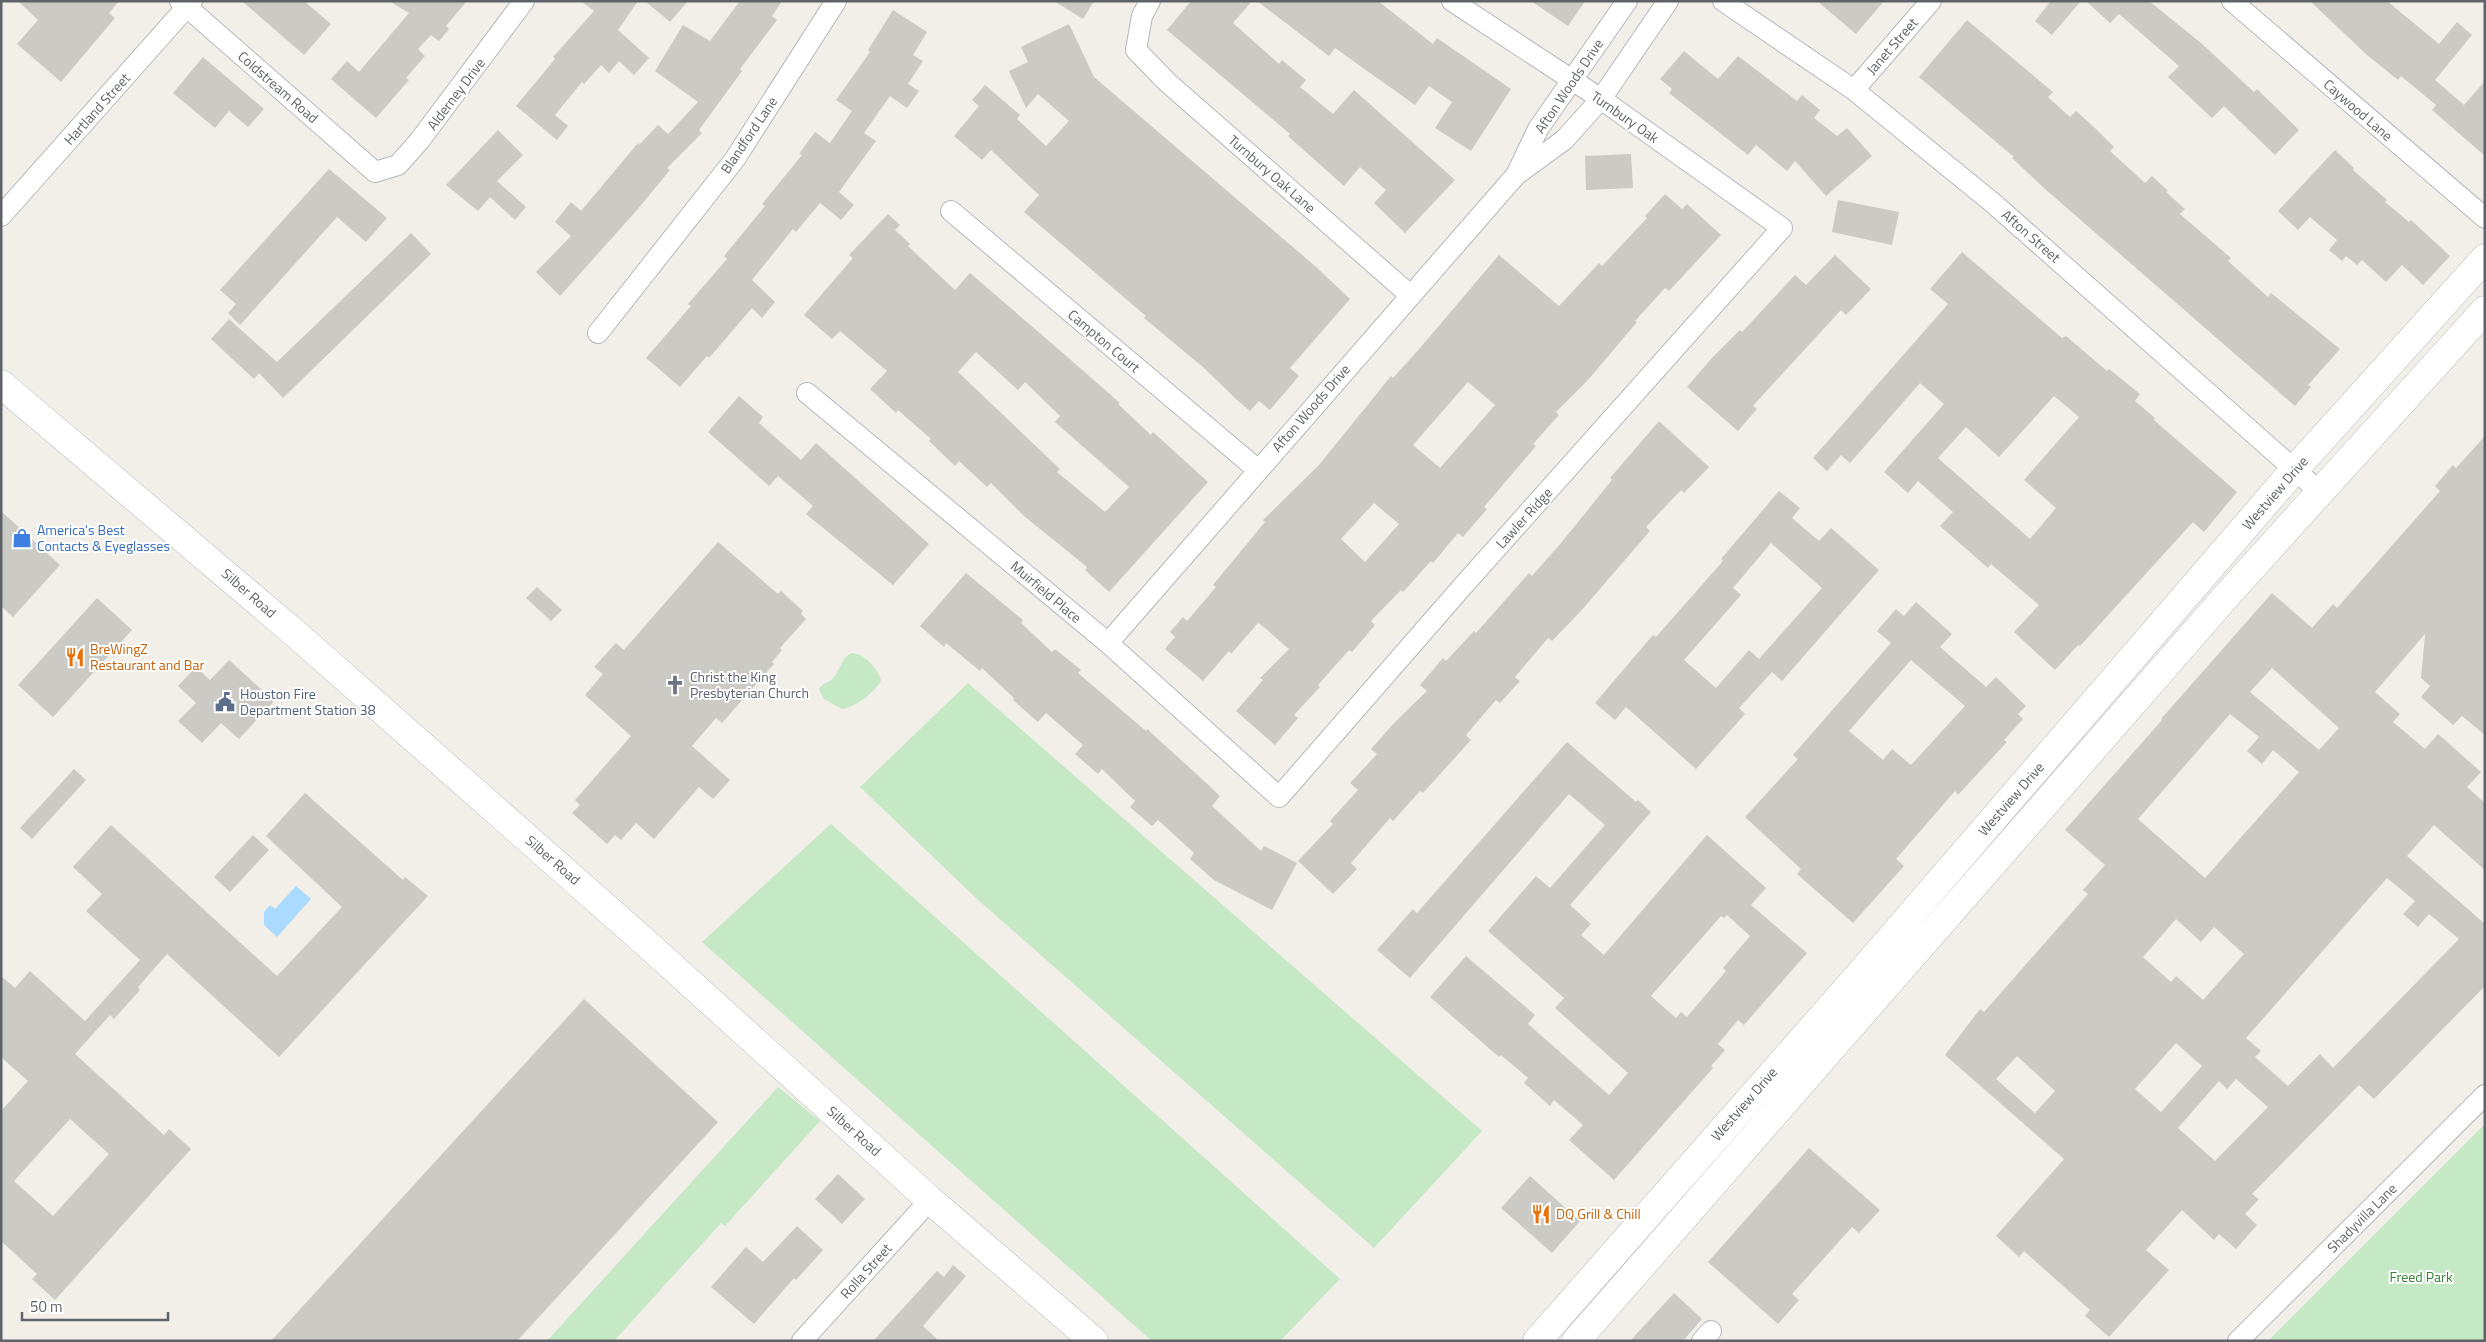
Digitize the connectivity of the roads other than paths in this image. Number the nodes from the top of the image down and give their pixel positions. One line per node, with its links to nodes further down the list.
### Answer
1 (524, 1): 14 (street, Alderney Drive)
2 (836, 1): 23 (street, Blandford Lane)
3 (1150, 1): 21 (street, Turnbury Oak Lane)
4 (1452, 1): 11 (street, Turnbury Oak)
5 (1627, 1): 11 (street, Afton Woods Drive)
6 (1668, 1): 13 (street, Afton Woods Drive)
7 (1722, 1): 12 (street, Afton Street)
8 (1931, 1): 12 (street, Janet Street)
9 (2232, 1): 18 (street, Caywood Lane)
10 (187, 3): 14 (street, Coldstream Road); 17 (street, Hartland Street)
11 (1571, 80): 13 (street, Turnbury Oak); 15 (street, Afton Woods Drive)
12 (1854, 90): 26 (street, Afton Street)
13 (1601, 100): 15 (street, Afton Woods Drive); 19 (street, Turnbury Oak)
14 (375, 172)
15 (1516, 175): 21 (street, Afton Woods Drive)
16 (951, 211): 27 (street, Campton Court)
17 (1, 216)
18 (2485, 218)
19 (1771, 240): 30 (street, Lawler Ridge)
20 (2485, 258): 26 (main road, Westview Drive)
21 (1410, 295): 27 (street, Afton Woods Drive)
22 (2485, 310): 28 (main road, Westview Drive)
23 (598, 334)
24 (3, 382): 34 (main road, Silber Road)
25 (807, 393): 29 (street, Muirfield Place)
26 (2295, 469): 28 (street, Afton Street); 31 (main road, Westview Drive)
27 (1258, 470): 29 (street, Afton Woods Drive)
28 (2321, 493): 32 (main road, Westview Drive)
29 (1108, 643): 30 (street, Muirfield Place)
30 (1278, 797)
31 (1858, 976): 32 (main road); 35 (main road, Westview Drive)
32 (1878, 995): 36 (main road, Westview Drive)
33 (2485, 1096): 40 (street, Shadyvilla Lane)
34 (930, 1200): 37 (street, Rolla Street); 38 (main road, Silber Road)
35 (1561, 1314): 36 (street); 39 (main road, Westview Drive)
36 (1584, 1338)
37 (802, 1341)
38 (1094, 1341)
39 (1537, 1341)
40 (2238, 1341)

